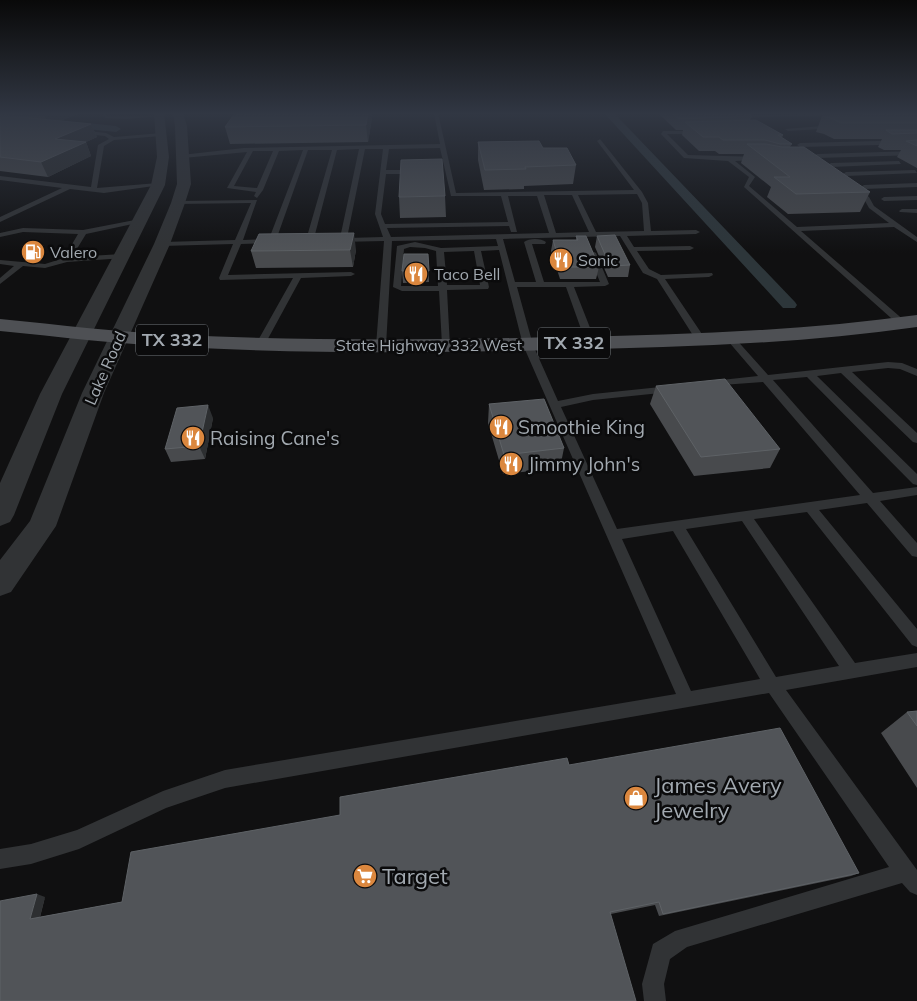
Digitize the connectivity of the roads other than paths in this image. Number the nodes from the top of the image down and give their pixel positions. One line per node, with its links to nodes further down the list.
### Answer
1 (98, 160): 28 (lane)
2 (171, 160): 23 (street, Lake Road)
3 (173, 160): 37 (street, Lake Road)
4 (246, 160): 29 (lane)
5 (273, 160): 29 (lane)
6 (302, 160): 61 (lane)
7 (332, 160): 58 (lane)
8 (360, 160): 59 (lane)
9 (384, 160): 19 (lane)
10 (446, 160): 18 (lane)
11 (614, 160): 30 (lane)
12 (730, 160): 46 (lane)
13 (893, 160): 15 (lane)
14 (418, 163): 19 (lane)
15 (899, 163): 16 (lane); 20 (lane)
16 (831, 165)
17 (438, 171): 18 (lane)
18 (448, 171): 32 (lane)
19 (383, 172): 44 (lane)
20 (916, 173): 21 (lane)
21 (846, 174)
22 (0, 178): 25 (lane)
23 (158, 185): 28 (lane); 37 (street); 38 (street, Lake Road)
24 (917, 185): 26 (lane)
25 (69, 187): 28 (lane); 41 (lane)
26 (864, 187)
27 (850, 188): 43 (lane)
28 (94, 190)
29 (260, 190): 36 (lane)
30 (639, 192): 31 (lane); 49 (lane)
31 (574, 193): 33 (lane); 50 (lane)
32 (504, 194): 33 (lane); 42 (lane)
33 (540, 194): 52 (lane)
34 (917, 198): 35 (lane)
35 (884, 199)
36 (254, 201): 37 (lane); 64 (lane)
37 (178, 202): 38 (street); 45 (street); 65 (street, Lake Road)
38 (149, 203): 45 (street, Lake Road)
39 (902, 211): 40 (lane)
40 (917, 211)
41 (0, 220)
42 (512, 224): 44 (lane); 55 (lane)
43 (896, 225): 46 (lane); 60 (lane)
44 (383, 226): 57 (lane)
45 (136, 228): 47 (lane); 65 (street); 71 (street, Lake Road)
46 (795, 229): 84 (lane)
47 (83, 232): 53 (lane); 72 (lane)
48 (696, 232): 49 (lane)
49 (648, 233): 51 (lane)
50 (593, 234): 51 (lane); 56 (lane)
51 (622, 234): 69 (lane)
52 (553, 235): 55 (lane); 56 (lane)
53 (0, 236)
54 (499, 236): 55 (lane); 57 (lane); 66 (lane)
55 (515, 236)
56 (585, 238): 80 (lane); 82 (lane)
57 (388, 239): 59 (lane); 94 (lane)
58 (310, 240): 59 (lane); 63 (lane)
59 (343, 240)
60 (917, 240)
61 (272, 241): 62 (lane); 64 (lane)
62 (282, 241)
63 (300, 241)
64 (236, 242): 65 (lane); 76 (lane)
65 (162, 244): 87 (street, Lake Road)
66 (503, 248): 68 (lane); 81 (lane)
67 (690, 248): 69 (lane)
68 (477, 249): 70 (lane); 83 (lane)
69 (632, 249): 78 (lane)
70 (440, 250): 83 (lane); 83 (lane)
71 (122, 256): 72 (lane); 86 (street, Lake Road)
72 (67, 260): 74 (lane)
73 (0, 262): 74 (lane)
74 (21, 264): 79 (lane)
75 (350, 274): 76 (lane)
76 (299, 275): 91 (lane)
77 (708, 275): 78 (lane)
78 (660, 277): 89 (lane)
79 (0, 282)
80 (569, 284): 82 (lane); 90 (lane)
81 (512, 285): 82 (lane); 93 (lane)
82 (541, 285)
83 (443, 288): 92 (lane)
84 (910, 322): 88 (main road, State Highway 332 West / TX 332)
85 (0, 325): 86 (main road, State Highway 332 West / TX 332)
86 (83, 333): 87 (main road, State Highway 332 West / TX 332); 107 (street, Lake Road)
87 (118, 337): 91 (main road, State Highway 332 West / TX 332); 112 (street, Lake Road)
88 (731, 339): 89 (main road, State Highway 332 West / TX 332); 98 (lane)
89 (701, 340): 90 (main road, State Highway 332 West / TX 332)
90 (592, 342): 93 (main road, State Highway 332 West / TX 332)
91 (261, 344): 94 (main road, State Highway 332 West / TX 332)
92 (447, 345): 93 (main road, State Highway 332 West / TX 332); 94 (main road, State Highway 332 West / TX 332)
93 (528, 345): 101 (lane)
94 (381, 346)
95 (844, 370): 96 (lane); 97 (lane); 102 (lane)
96 (917, 373)
97 (810, 374): 98 (lane); 103 (lane)
98 (766, 378): 99 (lane); 105 (lane)
99 (702, 385)
100 (683, 387): 101 (lane)
101 (556, 404): 110 (lane)
102 (915, 435)
103 (917, 481)
104 (917, 492): 105 (lane)
105 (870, 498): 106 (lane); 111 (lane)
106 (810, 507): 108 (lane); 113 (lane)
107 (0, 516)
108 (745, 516): 109 (lane); 115 (lane)
109 (677, 526): 110 (lane); 116 (lane)
110 (614, 535): 117 (lane)
111 (917, 552)
112 (0, 583)
113 (917, 640)
114 (917, 660): 115 (lane)
115 (851, 671): 116 (lane)
116 (772, 684): 117 (lane); 119 (lane)
117 (687, 700): 118 (lane)
118 (0, 859)
119 (911, 879): 120 (lane)
120 (655, 1001)

